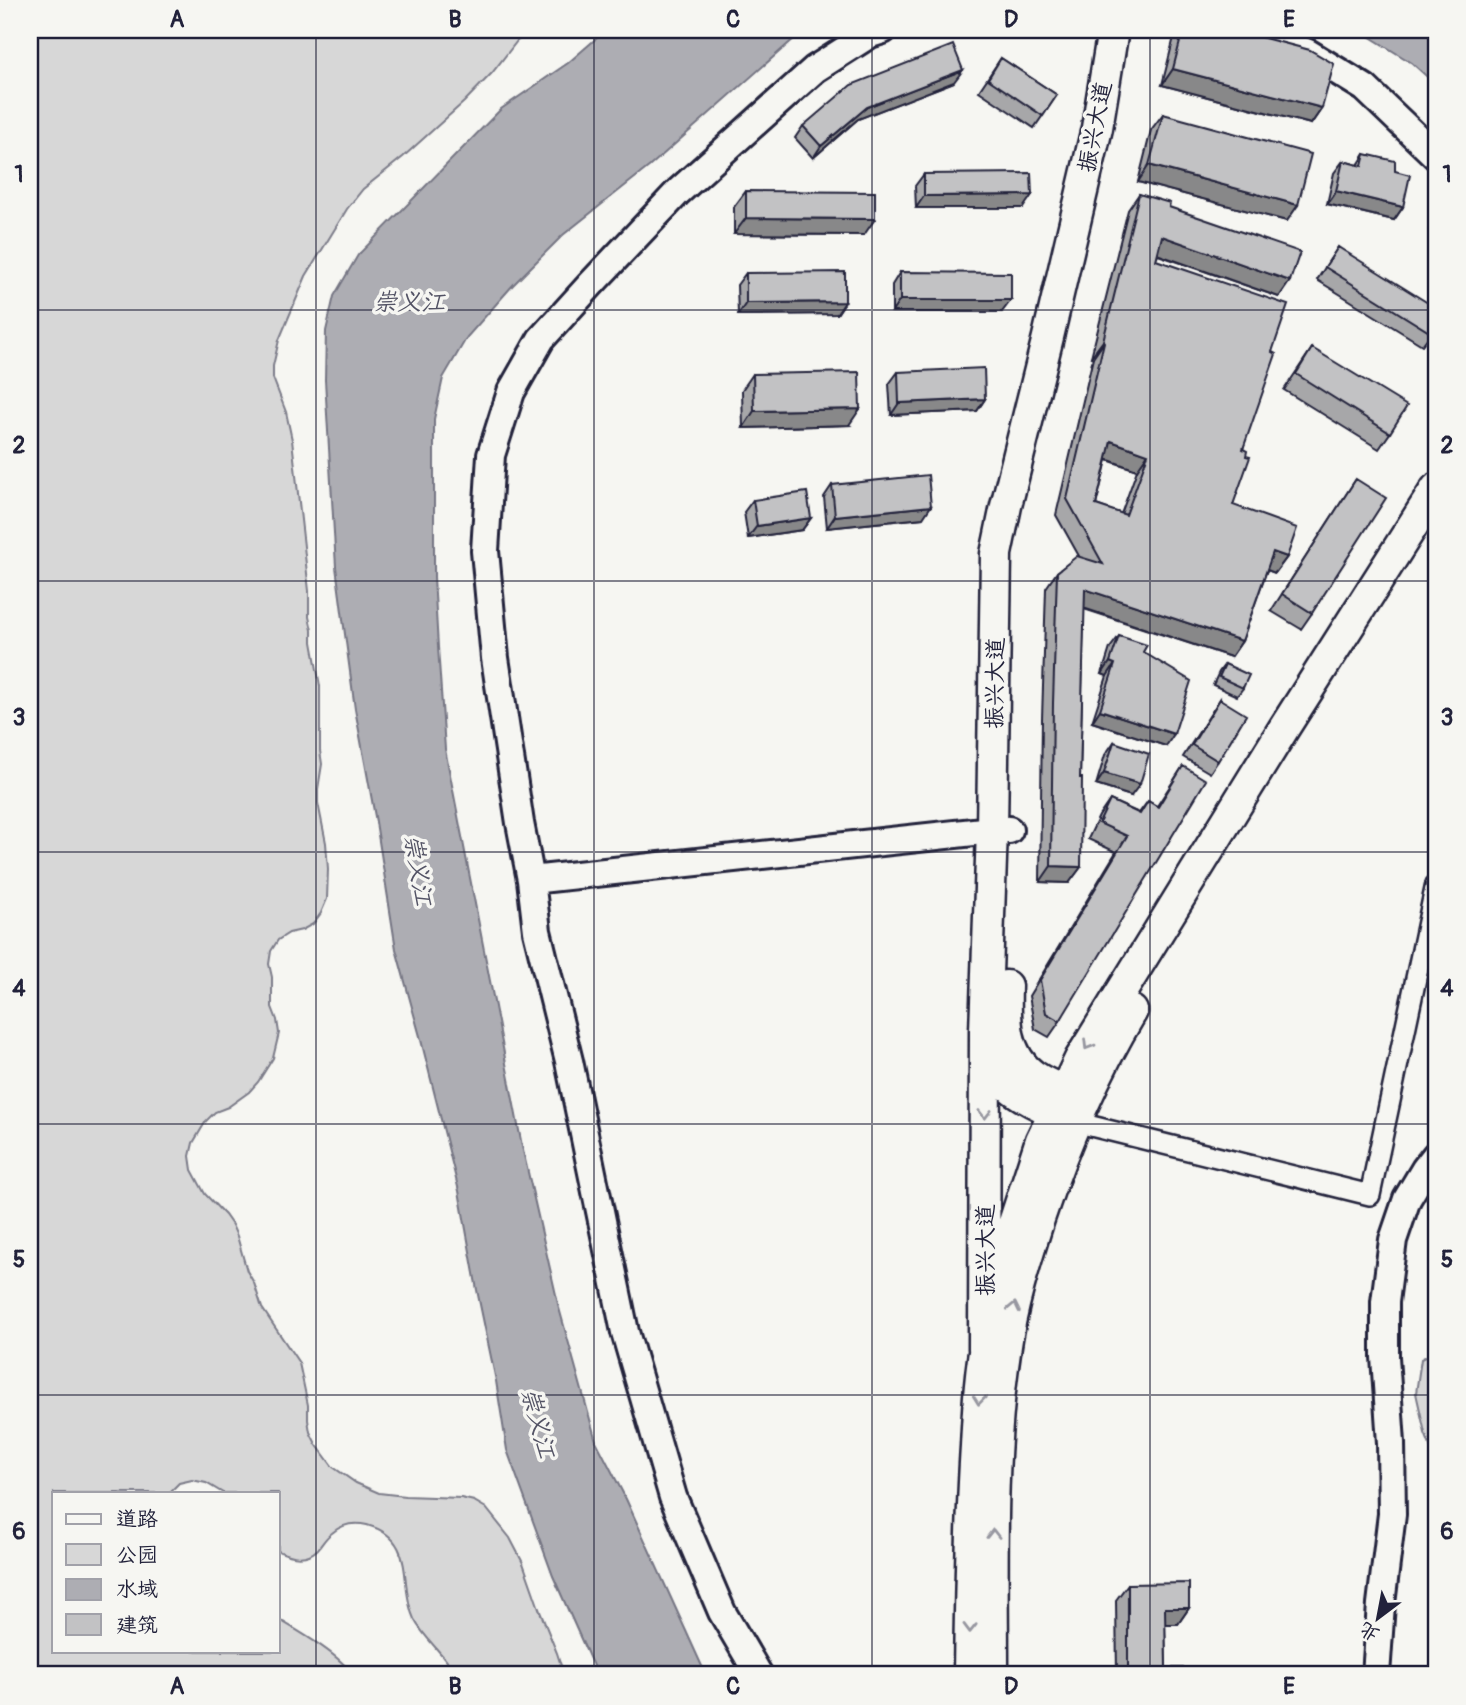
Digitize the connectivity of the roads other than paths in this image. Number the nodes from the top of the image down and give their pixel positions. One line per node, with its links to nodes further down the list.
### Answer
1 (883, 30): 9 (main road)
2 (1113, 30): 8 (main road, 振兴大道)
3 (1129, 30): 8 (main road, 振兴大道)
4 (1254, 30): 5 (main road)
5 (1436, 156)
6 (1436, 489): 12 (main road, one-way to 12)
7 (1436, 520): 12 (main road)
8 (1001, 830): 9 (main road); 11 (main road, 振兴大道)
9 (531, 880): 15 (main road)
10 (1436, 884): 12 (street)
11 (995, 1026): 12 (main road); 14 (main road, 振兴大道, one-way to 14)
12 (1070, 1106): 14 (main road); 17 (main road, one-way to 12)
13 (1436, 1155): 18 (main road)
14 (984, 1349): 16 (main road, one-way to 16)
15 (759, 1675)
16 (969, 1675)
17 (993, 1675)
18 (1376, 1675)

